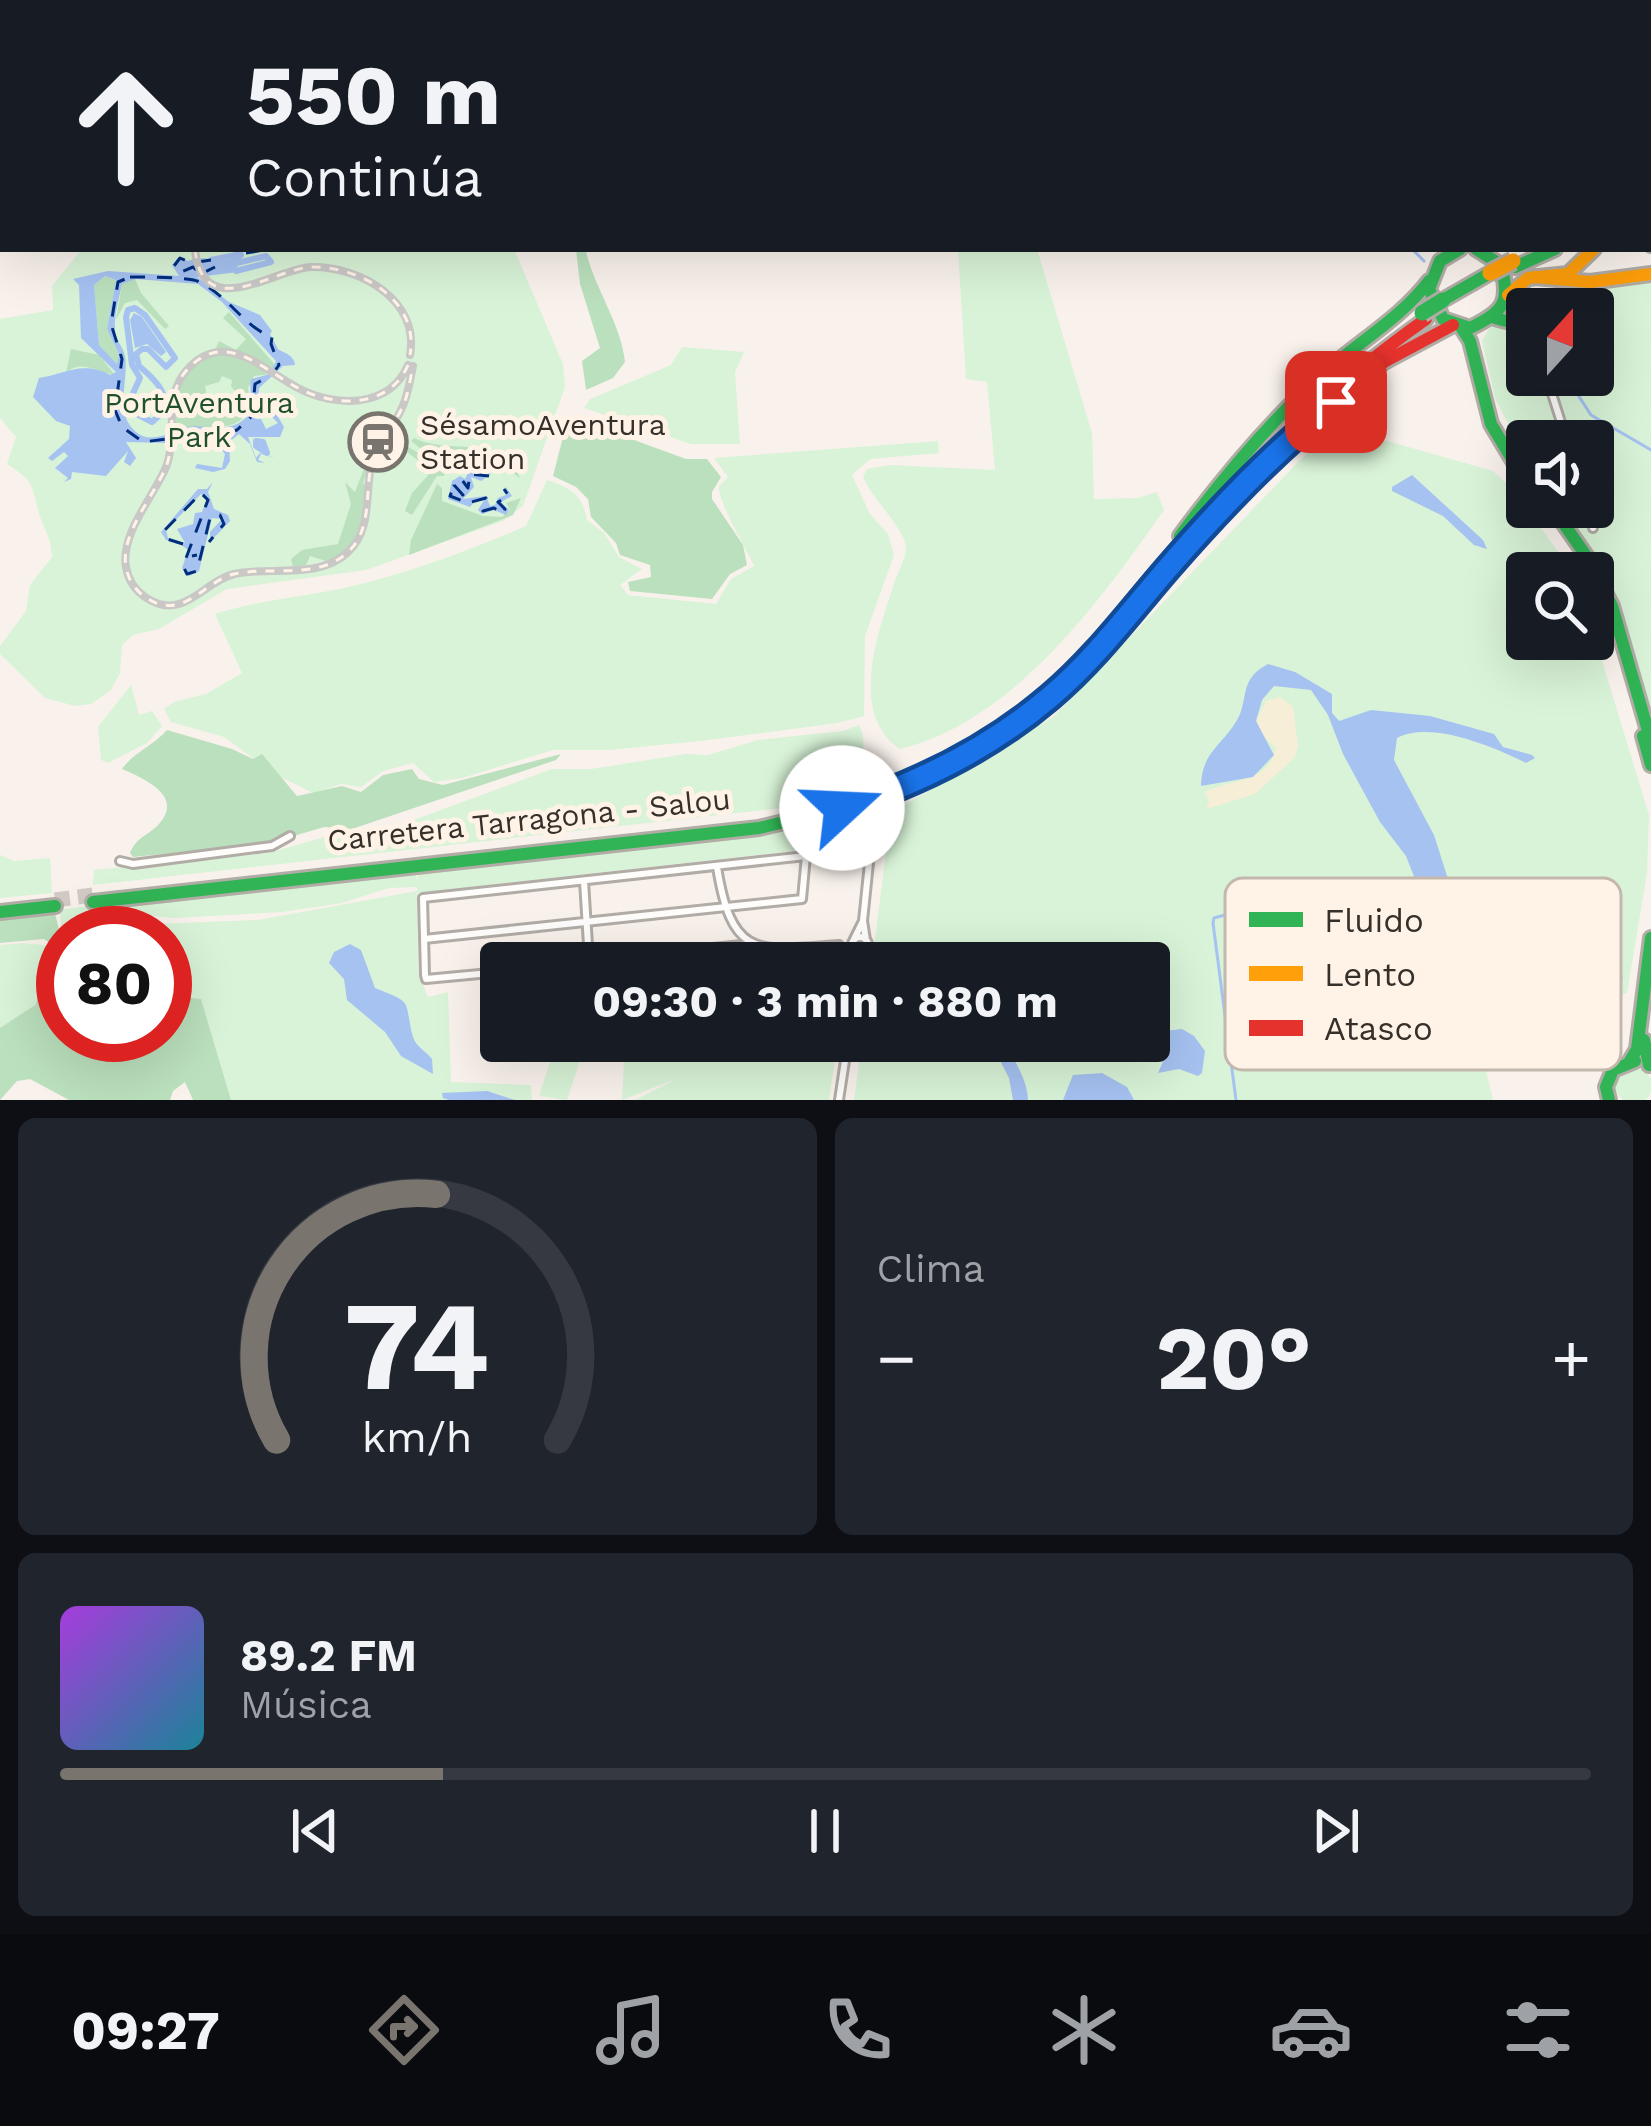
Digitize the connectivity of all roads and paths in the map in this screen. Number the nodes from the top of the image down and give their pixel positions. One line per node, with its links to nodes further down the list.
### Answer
1 (1444, 252): 9 (main road)
2 (1481, 252): 10 (main road)
3 (1533, 252): 6 (main road)
4 (1548, 252): 6 (main road)
5 (1591, 252): 8 (main road)
6 (1514, 264): 16 (main road, Carretera Tarragona - Salou, bridge)
7 (1651, 274): 8 (main road)
8 (1535, 277): 10 (main road)
9 (1429, 281): 12 (main road); 16 (main road)
10 (1497, 311): 11 (main road); 12 (main road); 13 (main road)
11 (1506, 317)
12 (1457, 326): 14 (main road); 16 (main road)
13 (1506, 438)
14 (1506, 449)
15 (1564, 528): 18 (main road)
16 (1159, 573): 20 (main road, Carretera Tarragona - Salou); 21 (main road, Carretera Tarragona - Salou)
17 (1614, 630): 19 (main road)
18 (1651, 741)
19 (1651, 765)
20 (941, 767): 21 (main road, Carretera Tarragona - Salou); 23 (main road)
21 (808, 818): 23 (main road)
22 (290, 836): 24 (street)
23 (871, 851): 35 (street)
24 (120, 862)
25 (717, 866): 26 (street); 28 (street); 28 (street)
26 (584, 881): 30 (street); 32 (street)
27 (55, 903): 29 (main road)
28 (724, 907): 30 (street); 34 (street)
29 (0, 909)
30 (586, 922): 32 (street); 33 (street)
31 (1651, 938): 38 (main road)
32 (424, 939): 36 (street)
33 (588, 942)
34 (750, 942)
35 (858, 942)
36 (480, 973)
37 (1651, 985): 41 (main road)
38 (1630, 1061): 40 (main road); 41 (main road)
39 (845, 1062): 44 (street)
40 (1621, 1066)
41 (1650, 1066)
42 (1613, 1070): 43 (main road)
43 (1607, 1099)
44 (839, 1100)

